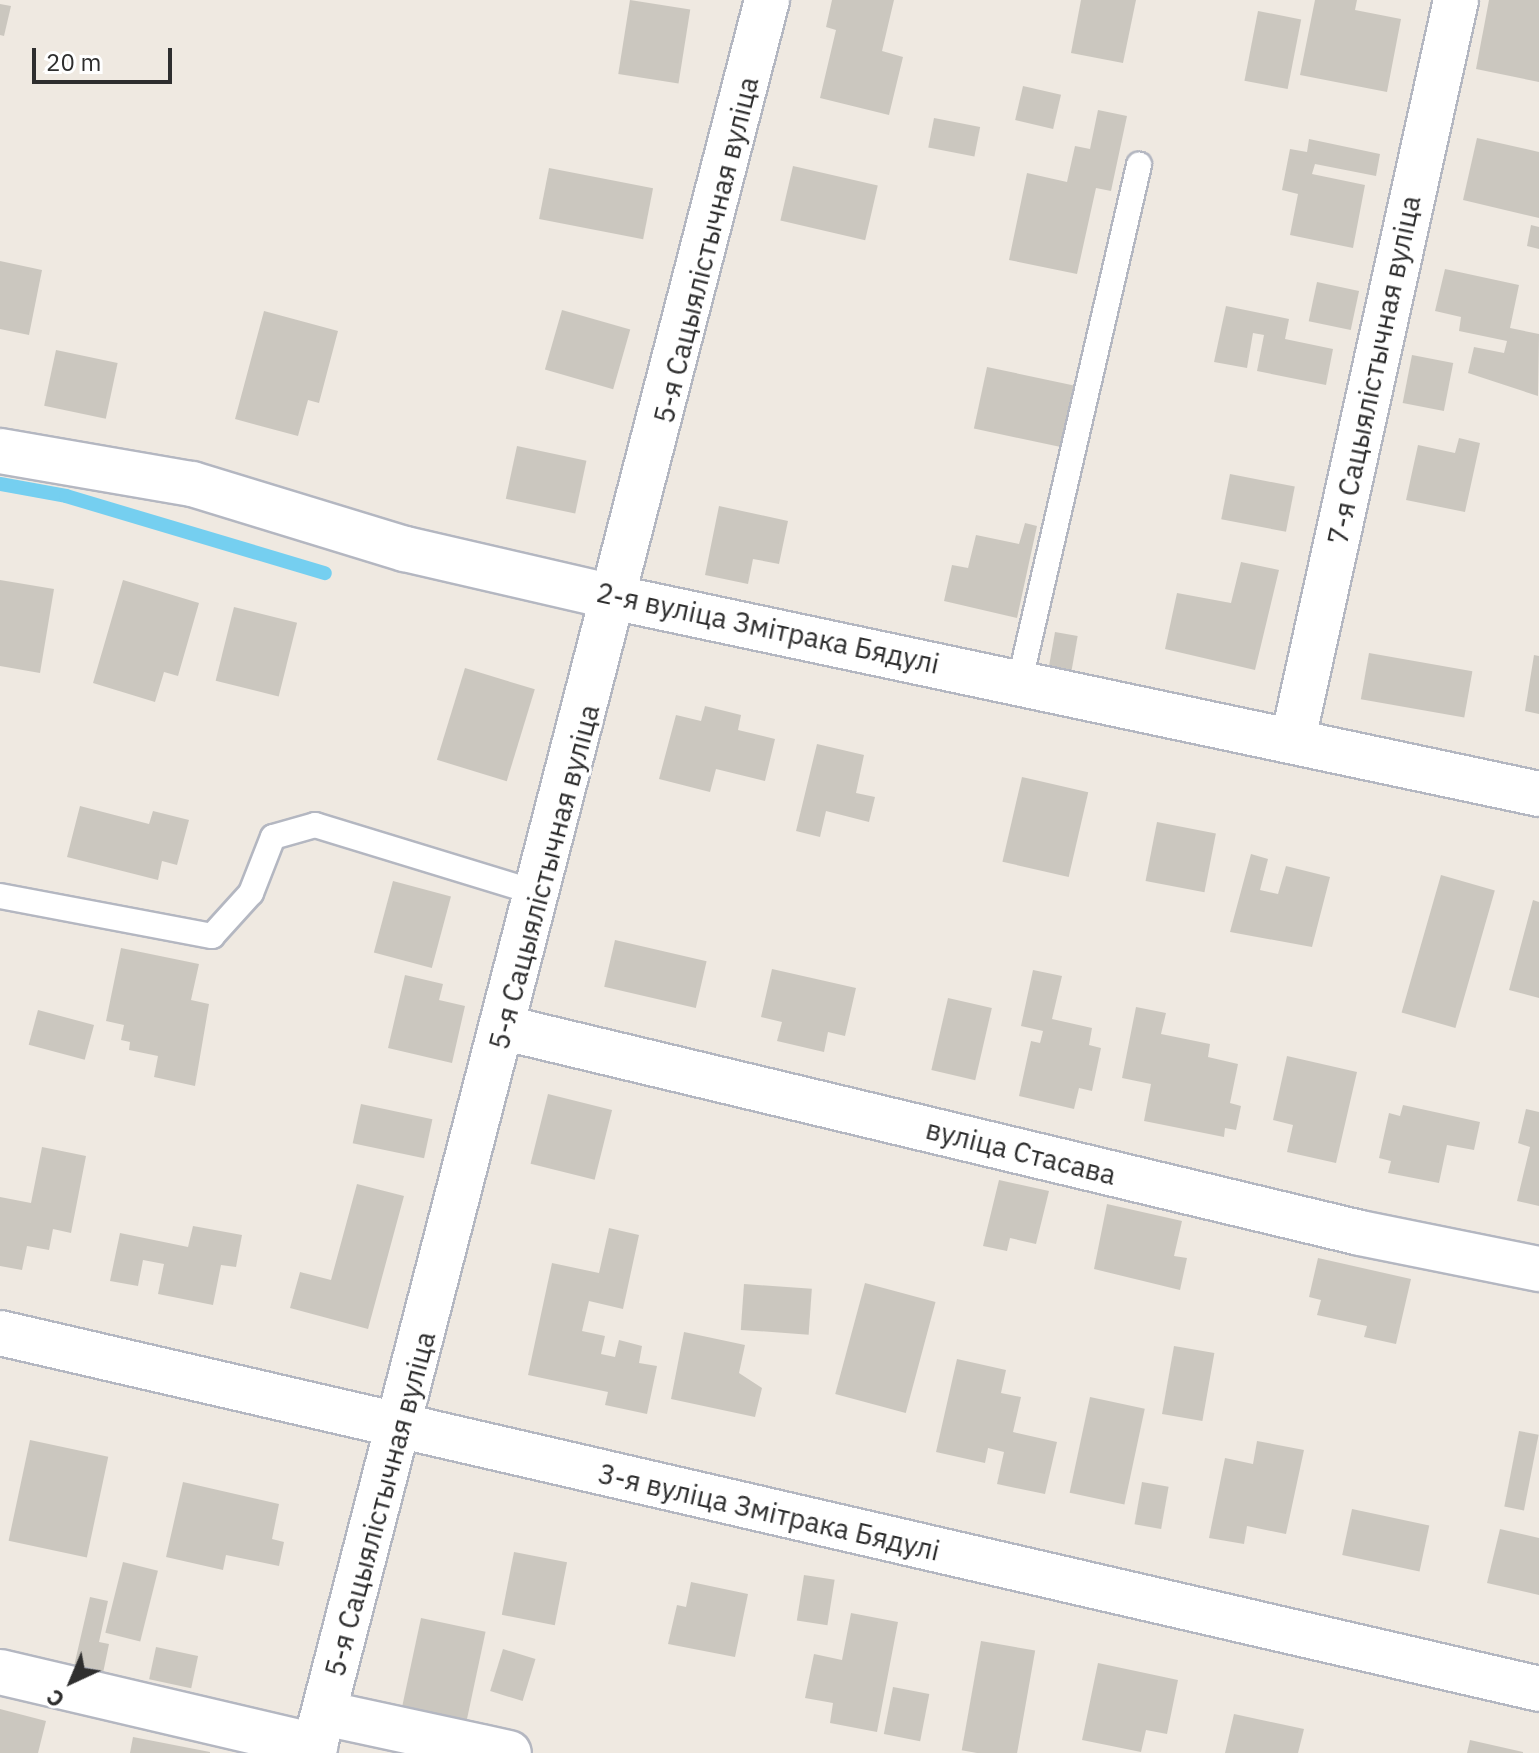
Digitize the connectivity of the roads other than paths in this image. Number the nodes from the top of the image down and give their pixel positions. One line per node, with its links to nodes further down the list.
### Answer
1 (767, 0): 5 (street, 5-я Сацыялістычная вуліца)
2 (1456, 0): 7 (street, 7-я Сацыялістычная вуліца)
3 (1139, 165): 6 (lane)
4 (0, 451): 5 (street, 2-я вуліца Змітрака Бядулі)
5 (617, 598): 6 (street, 2-я вуліца Змітрака Бядулі); 9 (street, 5-я Сацыялістычная вуліца)
6 (1020, 680): 7 (street, 2-я вуліца Змітрака Бядулі)
7 (1293, 739): 8 (street, 2-я вуліца Змітрака Бядулі)
8 (1539, 794)
9 (540, 894): 10 (lane); 11 (street, 5-я Сацыялістычная вуліца)
10 (0, 896)
11 (505, 1028): 12 (street, вуліца Стасава); 14 (street, 5-я Сацыялістычная вуліца)
12 (1539, 1269)
13 (0, 1333): 14 (street, 3-я вуліца Змітрака Бядулі)
14 (401, 1427): 16 (street, 3-я вуліца Змітрака Бядулі); 17 (street, 5-я Сацыялістычная вуліца)
15 (0, 1672): 17 (street)
16 (1539, 1689)
17 (318, 1737): 18 (street)
18 (509, 1753)

